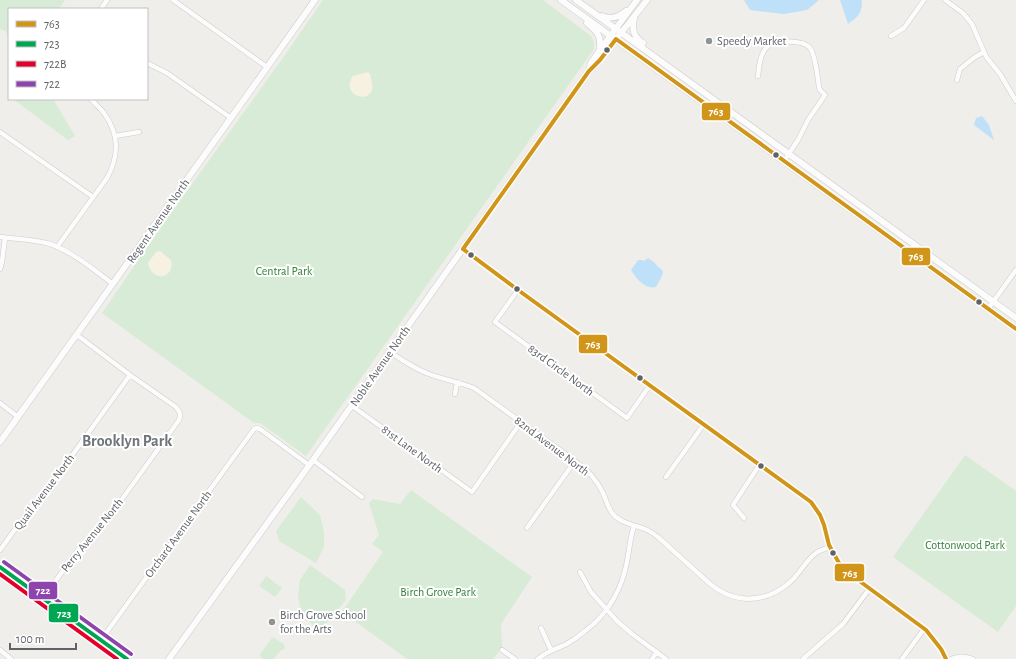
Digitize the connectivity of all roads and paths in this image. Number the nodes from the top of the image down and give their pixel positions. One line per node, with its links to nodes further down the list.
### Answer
1 (173, 0): 18 (street)
2 (315, 0): 18 (street, Regent Avenue North)
3 (555, 0): 15 (street)
4 (561, 0): 14 (street)
5 (576, 0): 10 (street)
6 (636, 0): 10 (street); 12 (street)
7 (647, 0): 11 (street)
8 (924, 0): 13 (street)
9 (945, 0): 16 (street)
10 (594, 13): 12 (street)
11 (634, 16): 12 (street); 20 (street)
12 (619, 30): 14 (street); 20 (street)
13 (890, 36)
14 (614, 38): 15 (street, Noble Avenue North); 19 (street, Noble Avenue North); 30 (street)
15 (600, 50): 19 (street, Noble Avenue North)
16 (984, 52): 22 (street); 24 (street)
17 (148, 64): 25 (street)
18 (268, 67): 25 (street, Regent Avenue North)
19 (589, 71): 34 (street, Noble Avenue North)
20 (682, 76): 29 (street)
21 (758, 76): 29 (street)
22 (957, 80)
23 (92, 100): 28 (street)
24 (1016, 101)
25 (231, 118): 37 (street, Regent Avenue North)
26 (0, 132): 31 (street)
27 (139, 132): 28 (street)
28 (115, 136): 31 (street)
29 (789, 154): 30 (street); 39 (street)
30 (784, 161): 40 (street)
31 (93, 197): 33 (street)
32 (2, 237): 33 (street); 35 (street)
33 (57, 247): 37 (street)
34 (463, 249): 38 (street); 44 (street, Noble Avenue North)
35 (0, 269)
36 (1016, 270): 39 (street)
37 (113, 284): 43 (street, Regent Avenue North)
38 (518, 290): 47 (street); 47 (street, 83rd Circle North)
39 (993, 301): 40 (street); 41 (street)
40 (988, 309): 42 (street)
41 (1016, 318)
42 (1016, 329)
43 (76, 335): 45 (street); 51 (street, Regent Avenue North)
44 (390, 352): 46 (street, 82nd Avenue North); 50 (street, Noble Avenue North)
45 (130, 375): 64 (street, Quail Avenue North); 70 (street, Perry Avenue North)
46 (457, 382): 48 (street); 52 (street, 82nd Avenue North)
47 (650, 385): 53 (street)
48 (455, 394)
49 (0, 404): 51 (street)
50 (352, 406): 52 (street, 81st Lane North); 56 (street, Noble Avenue North)
51 (18, 416): 54 (street, Regent Avenue North)
52 (521, 422): 55 (street, 82nd Avenue North)
53 (704, 424): 57 (street); 58 (street)
54 (0, 442)
55 (576, 461): 61 (street, 82nd Avenue North); 62 (street)
56 (311, 463): 59 (street); 74 (street, Orchard Avenue North); 81 (street, Noble Avenue North)
57 (760, 464): 60 (street); 63 (street)
58 (666, 477)
59 (362, 496)
60 (744, 518)
61 (634, 526): 67 (street, 82nd Avenue North); 71 (street)
62 (527, 528)
63 (830, 547): 67 (street, 82nd Avenue North); 69 (street)
64 (0, 550)
65 (0, 567): 70 (street)
66 (580, 572): 71 (street)
67 (705, 579): 68 (street)
68 (701, 584)
69 (870, 588): 73 (street); 86 (street)
70 (43, 598): 74 (street)
71 (606, 610): 77 (street); 78 (street)
72 (541, 628): 77 (street)
73 (924, 629): 87 (street); 88 (street)
74 (101, 640): 80 (street)
75 (0, 650): 79 (street)
76 (502, 650): 82 (street)
77 (551, 650): 83 (street)
78 (657, 652): 84 (street); 85 (street)
79 (11, 659)
80 (127, 659)
81 (169, 659)
82 (515, 659)
83 (538, 659)
84 (652, 659)
85 (666, 659)
86 (804, 659)
87 (902, 659)
88 (946, 659)
89 (951, 659): 90 (street)
90 (973, 659)

